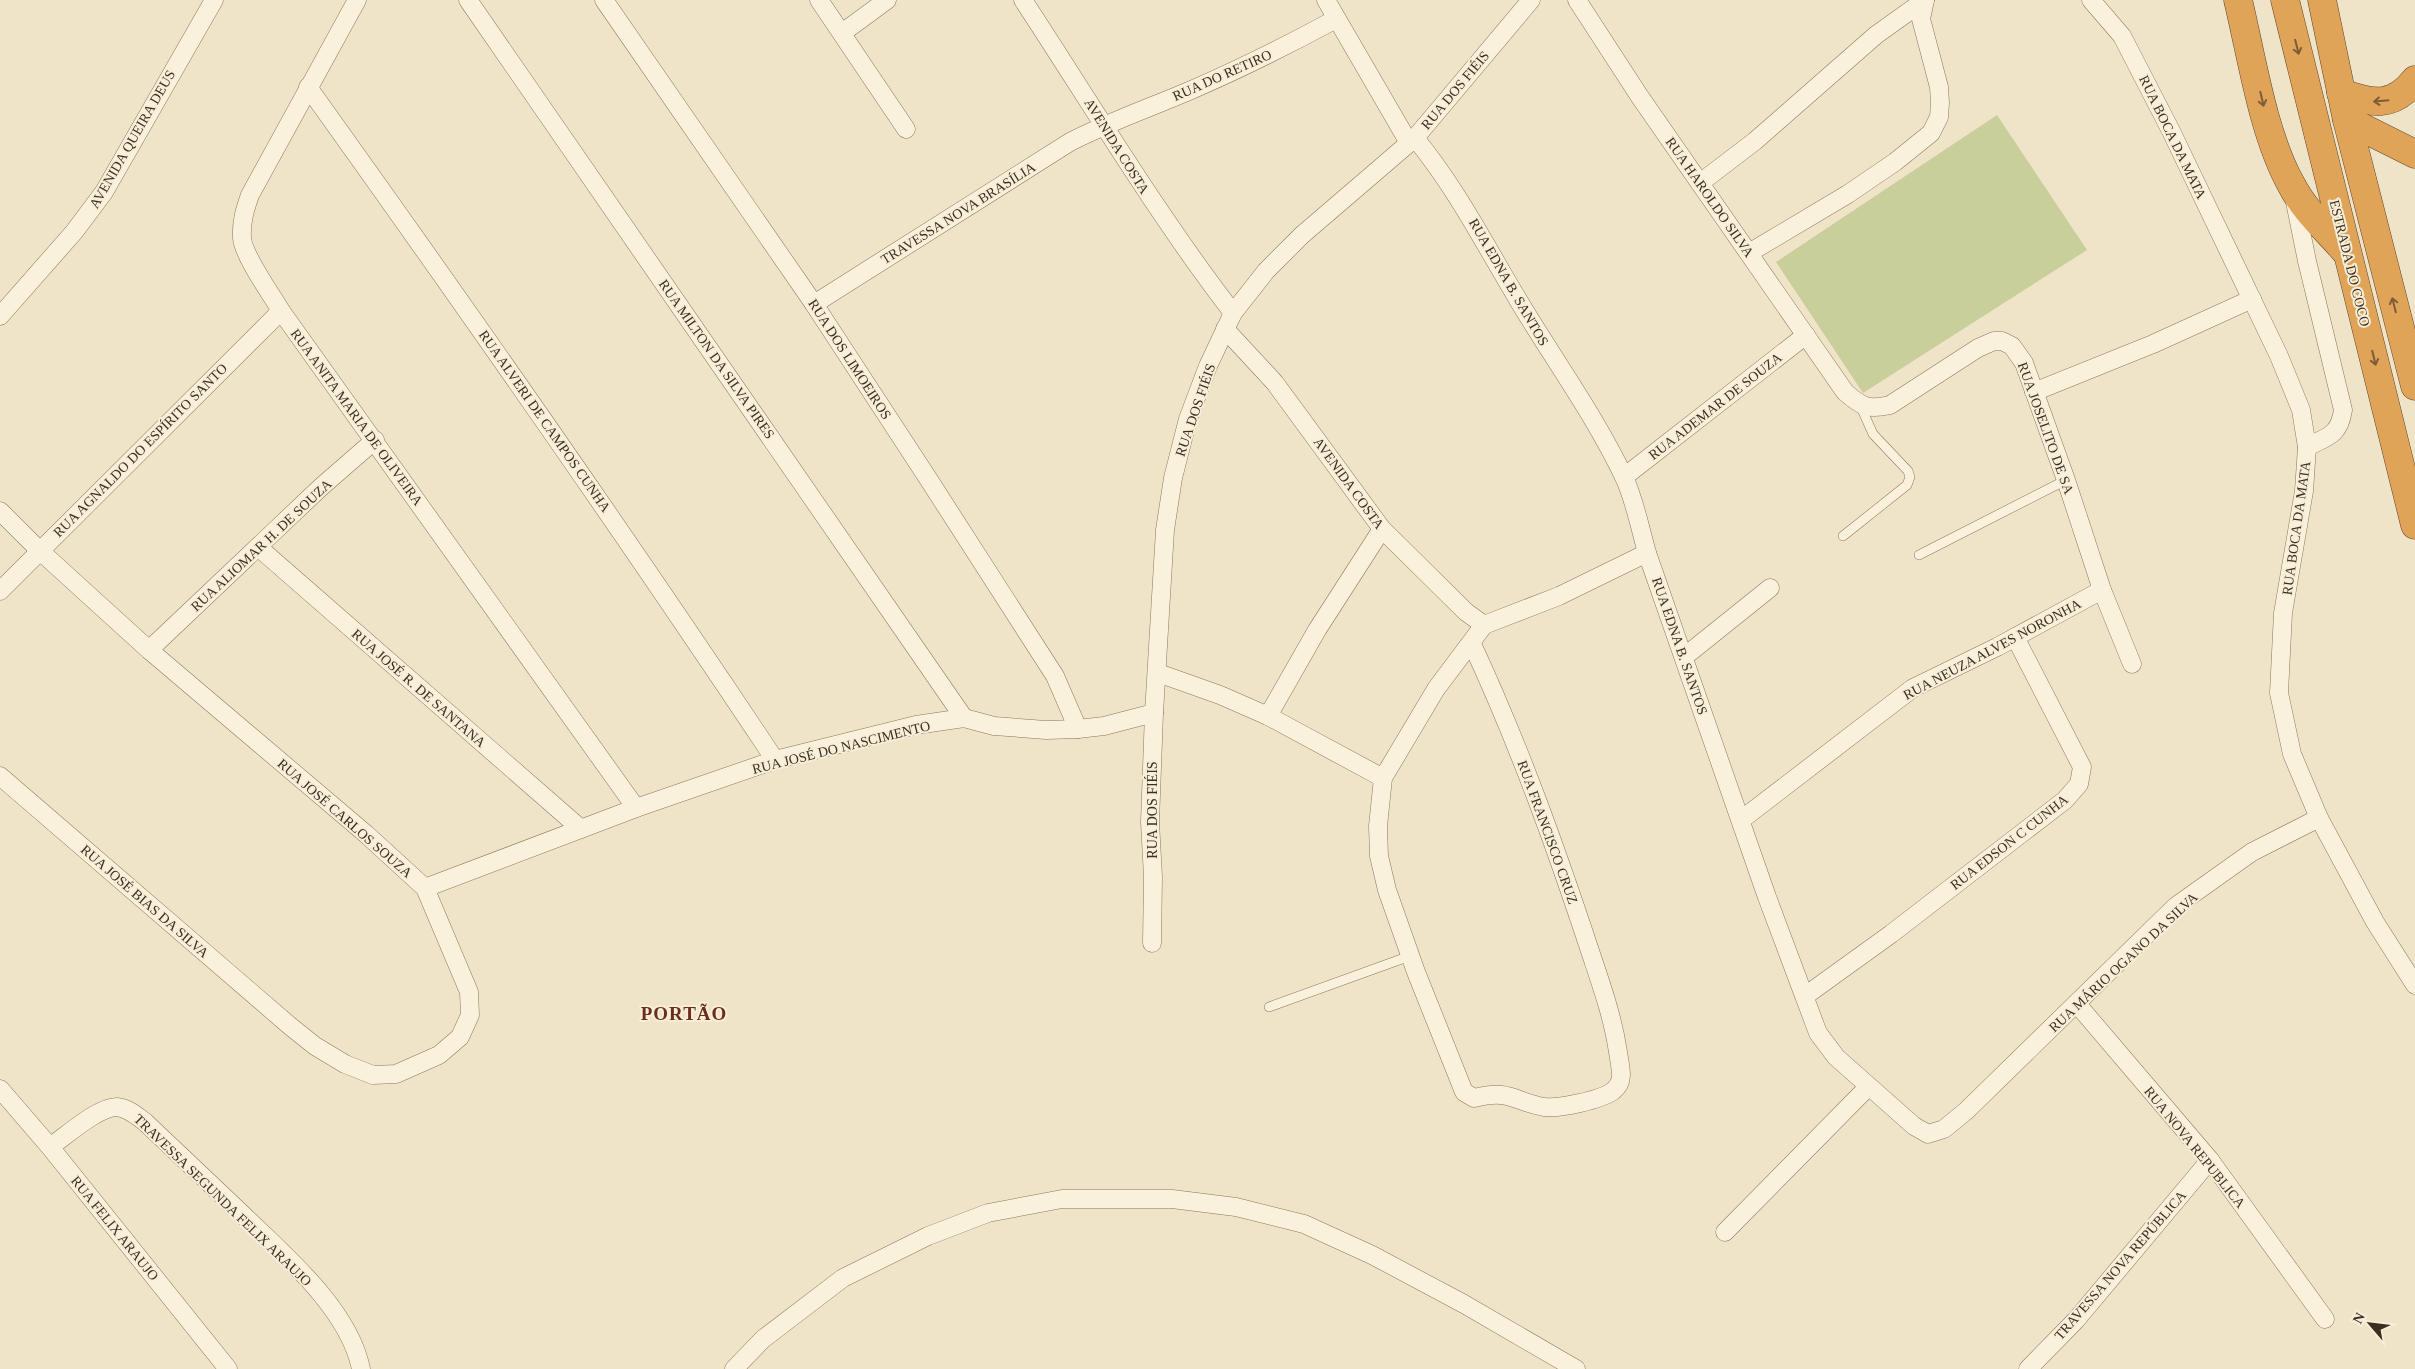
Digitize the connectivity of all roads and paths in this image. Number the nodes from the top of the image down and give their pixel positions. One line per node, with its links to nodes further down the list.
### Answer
1 (357, 0): 19 (street, RUA ANITA MARIA DE OLIVEIRA)
2 (468, 0): 64 (street, RUA MILTON DA SILVA PIRES)
3 (604, 0): 31 (street, RUA DOS LIMOEIROS)
4 (819, 0): 17 (street)
5 (887, 0): 17 (street)
6 (1023, 0): 22 (street, AVENIDA COSTA)
7 (1326, 0): 16 (street, RUA EDNA B. SANTOS)
8 (1531, 0): 24 (street, RUA DOS FIÉIS)
9 (1577, 0): 26 (street, RUA HAROLDO SILVA)
10 (1925, 0): 26 (street); 28 (street)
11 (2091, 0): 30 (street, RUA BOCA DA MATA)
12 (2238, 0): 27 (highway, one-way to 27)
13 (2285, 0): 29 (highway, ESTRADA DO COCO, one-way to 29)
14 (211, 1): 34 (street, AVENIDA QUEIRA DEUS)
15 (2327, 11): 20 (highway)
16 (1336, 19): 22 (street, RUA DO RETIRO); 24 (street, RUA EDNA B. SANTOS)
17 (842, 34): 23 (street)
18 (2415, 80): 20 (highway, one-way to 20)
19 (308, 87): 32 (street, RUA ANITA MARIA DE OLIVEIRA); 66 (street, RUA ALVERI DE CAMPOS CUNHA)
20 (2341, 93): 21 (highway)
21 (2347, 120): 25 (highway); 37 (highway, one-way to 21)
22 (1104, 124): 31 (street, TRAVESSA NOVA BRASÍLIA); 33 (street, AVENIDA COSTA)
23 (906, 130)
24 (1412, 140): 33 (street, RUA DOS FIÉIS); 42 (street, RUA EDNA B. SANTOS)
25 (2415, 154)
26 (1700, 183): 28 (street, RUA HAROLDO SILVA)
27 (2292, 188): 29 (highway); 41 (street)
28 (1749, 253): 36 (street, RUA HAROLDO SILVA)
29 (2348, 253): 45 (highway, ESTRADA DO COCO, one-way to 45)
30 (2252, 299): 38 (street); 41 (street, RUA BOCA DA MATA)
31 (814, 304): 65 (street, RUA DOS LIMOEIROS)
32 (281, 311): 40 (street, RUA ANITA MARIA DE OLIVEIRA); 49 (street, RUA AGNALDO DO ESPÍRITO SANTO)
33 (1233, 313): 35 (street, RUA DOS FIÉIS)
34 (0, 316)
35 (1225, 329): 46 (street, AVENIDA COSTA); 61 (street, RUA DOS FIÉIS)
36 (1806, 335): 39 (street, RUA HAROLDO SILVA); 42 (street, RUA ADEMAR DE SOUZA)
37 (2415, 386)
38 (2034, 392): 39 (street, RUA JOSELITO DE SA); 43 (street, RUA JOSELITO DE SA)
39 (1860, 405): 47 (lane)
40 (375, 440): 48 (street, RUA ALIOMAR H. DE SOUZA); 69 (street, RUA ANITA MARIA DE OLIVEIRA)
41 (2307, 447): 70 (street, RUA BOCA DA MATA)
42 (1624, 477): 50 (street, RUA EDNA B. SANTOS)
43 (2066, 480): 51 (lane); 53 (street, RUA JOSELITO DE SA)
44 (0, 511): 49 (street, RUA JOSÉ CARLOS SOUZA)
45 (2415, 525)
46 (1382, 529): 55 (street, AVENIDA COSTA); 63 (street)
47 (1843, 536)
48 (258, 547): 58 (street, RUA ALIOMAR H. DE SOUZA); 72 (street, RUA JOSÉ R. DE SANTANA)
49 (39, 550): 54 (street, RUA AGNALDO DO ESPÍRITO SANTO); 58 (street, RUA JOSÉ CARLOS SOUZA)
50 (1647, 553): 55 (street); 59 (street, RUA EDNA B. SANTOS)
51 (1919, 555)
52 (1770, 588): 59 (street)
53 (2102, 590): 56 (street, RUA NEUZA ALVES NORONHA); 60 (street, RUA JOSELITO DE SA)
54 (0, 591)
55 (1484, 625): 57 (street)
56 (2015, 637): 71 (street, RUA NEUZA ALVES NORONHA); 77 (street, RUA EDSON C CUNHA)
57 (1472, 644): 68 (street); 75 (street, RUA FRANCISCO CRUZ)
58 (149, 650): 73 (street, RUA JOSÉ CARLOS SOUZA)
59 (1684, 657): 71 (street, RUA EDNA B. SANTOS)
60 (2132, 664)
61 (1158, 673): 62 (street, RUA DOS FIÉIS); 63 (street)
62 (1154, 713): 65 (street, RUA JOSÉ DO NASCIMENTO); 74 (street, RUA DOS FIÉIS)
63 (1268, 716): 68 (street)
64 (964, 718): 65 (street, RUA JOSÉ DO NASCIMENTO); 66 (street, RUA JOSÉ DO NASCIMENTO)
65 (1078, 729)
66 (775, 760): 69 (street, RUA JOSÉ DO NASCIMENTO)
67 (0, 776): 80 (street, RUA JOSÉ BIAS DA SILVA)
68 (1383, 778): 75 (street)
69 (636, 808): 72 (street, RUA JOSÉ DO NASCIMENTO)
70 (2319, 818): 76 (street, RUA BOCA DA MATA); 78 (street, RUA MÁRIO OGANO DA SILVA)
71 (1740, 820): 77 (street, RUA EDNA B. SANTOS)
72 (581, 828): 73 (street, RUA JOSÉ DO NASCIMENTO)
73 (425, 888): 80 (street, RUA JOSÉ CARLOS SOUZA)
74 (1152, 943)
75 (1410, 956): 79 (lane)
76 (2415, 985)
77 (1805, 996): 81 (street, RUA EDNA B. SANTOS)
78 (2077, 1004): 83 (street, RUA MÁRIO OGANO DA SILVA); 85 (street, RUA NOVA REPUBLICA)
79 (1269, 1007)
80 (290, 1026)
81 (1868, 1087): 83 (street, RUA EDNA B. SANTOS); 86 (street)
82 (0, 1090): 84 (street, RUA FELIX ARAUJO)
83 (1944, 1129)
84 (50, 1147): 88 (street, RUA FELIX ARAUJO); 89 (street, TRAVESSA SEGUNDA FELIX ARAUJO)
85 (2210, 1160): 87 (street, RUA NOVA REPUBLICA); 92 (street, TRAVESSA NOVA REPÚBLICA)
86 (1725, 1232)
87 (2325, 1319)
88 (228, 1369)
89 (361, 1369)
90 (734, 1369): 91 (street)
91 (1576, 1369)
92 (2028, 1369)

